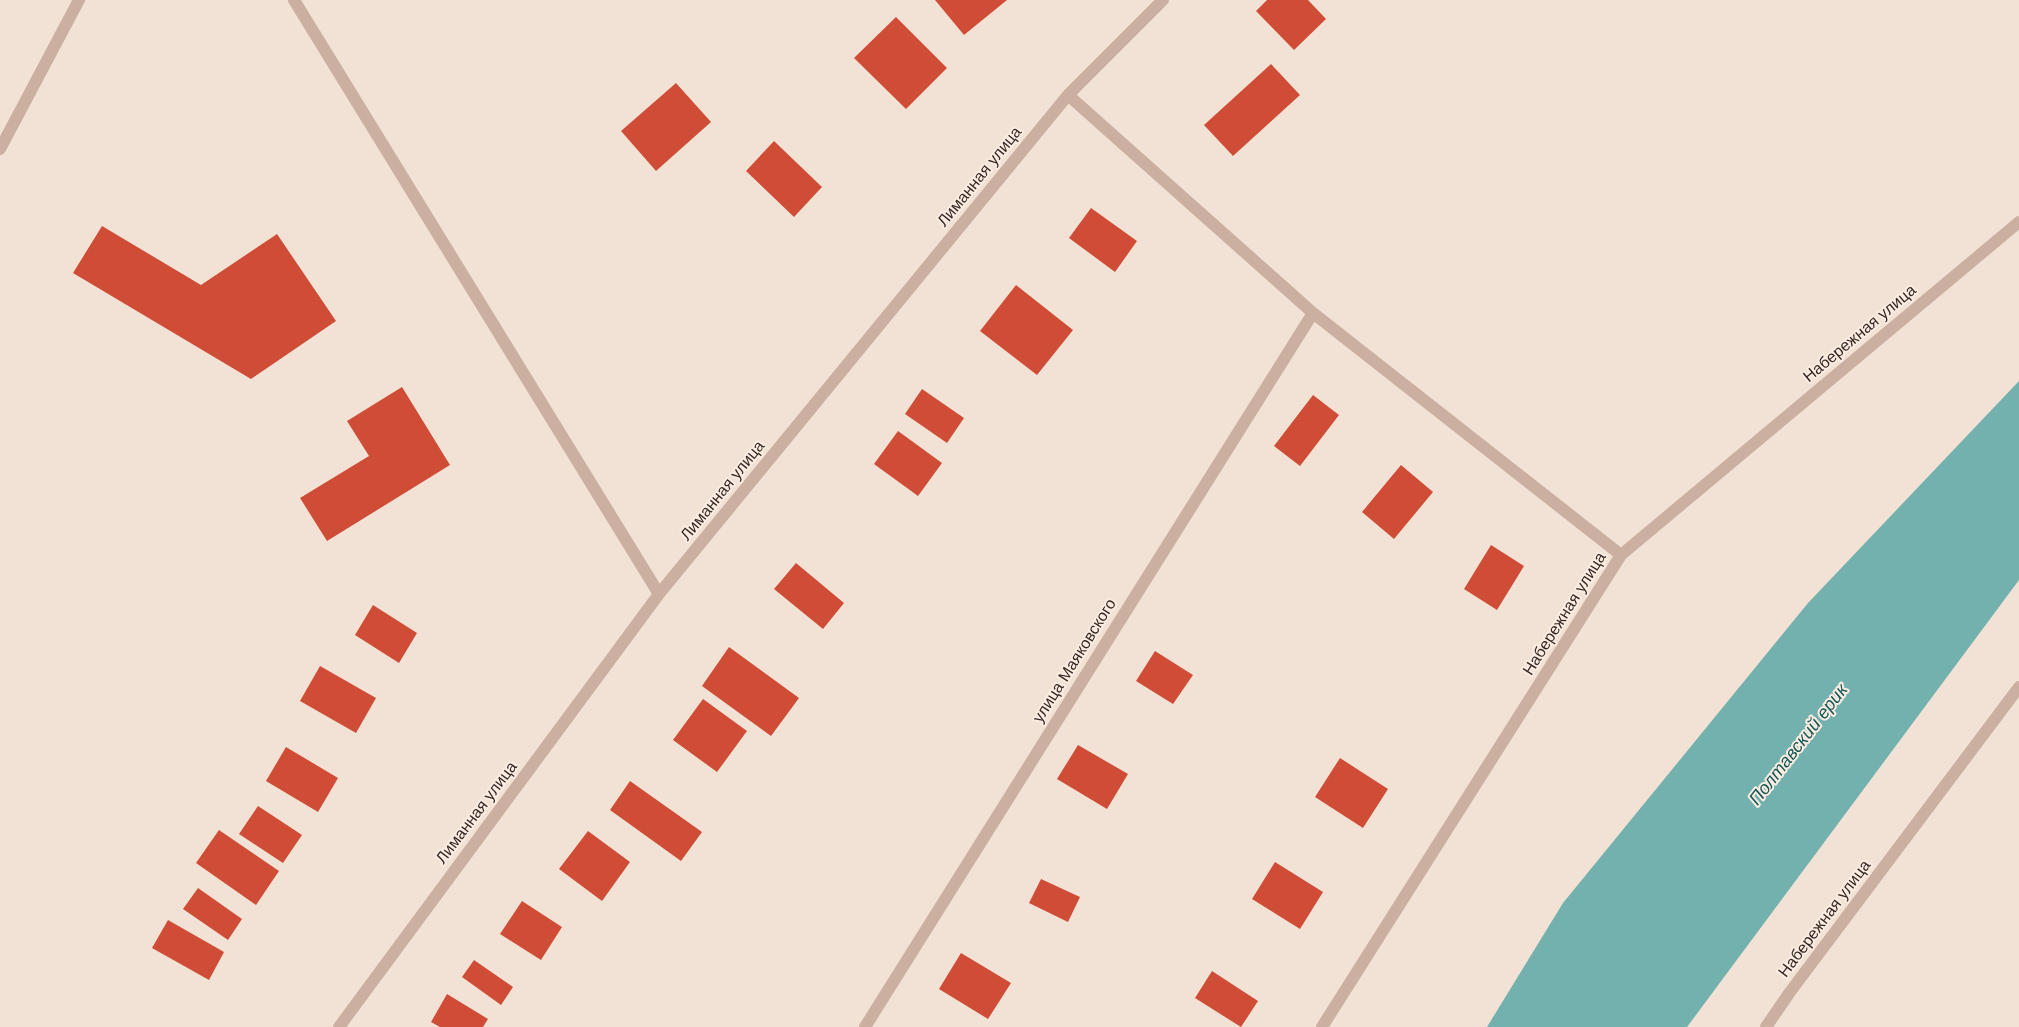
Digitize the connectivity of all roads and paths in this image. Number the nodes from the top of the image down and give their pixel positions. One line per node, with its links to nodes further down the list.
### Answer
1 (78, 0): 5 (street)
2 (294, 0): 9 (street)
3 (1163, 0): 4 (street, Лиманная улица)
4 (1068, 95): 7 (street); 9 (street, Лиманная улица)
5 (0, 149)
6 (2019, 222): 8 (street, Набережная улица)
7 (1313, 313): 8 (street); 12 (street, улица Маяковского)
8 (1621, 555): 13 (street, Набережная улица)
9 (660, 594): 11 (street, Лиманная улица)
10 (2019, 687): 14 (street, Набережная улица)
11 (339, 1027)
12 (865, 1027)
13 (1322, 1027)
14 (1766, 1027)

